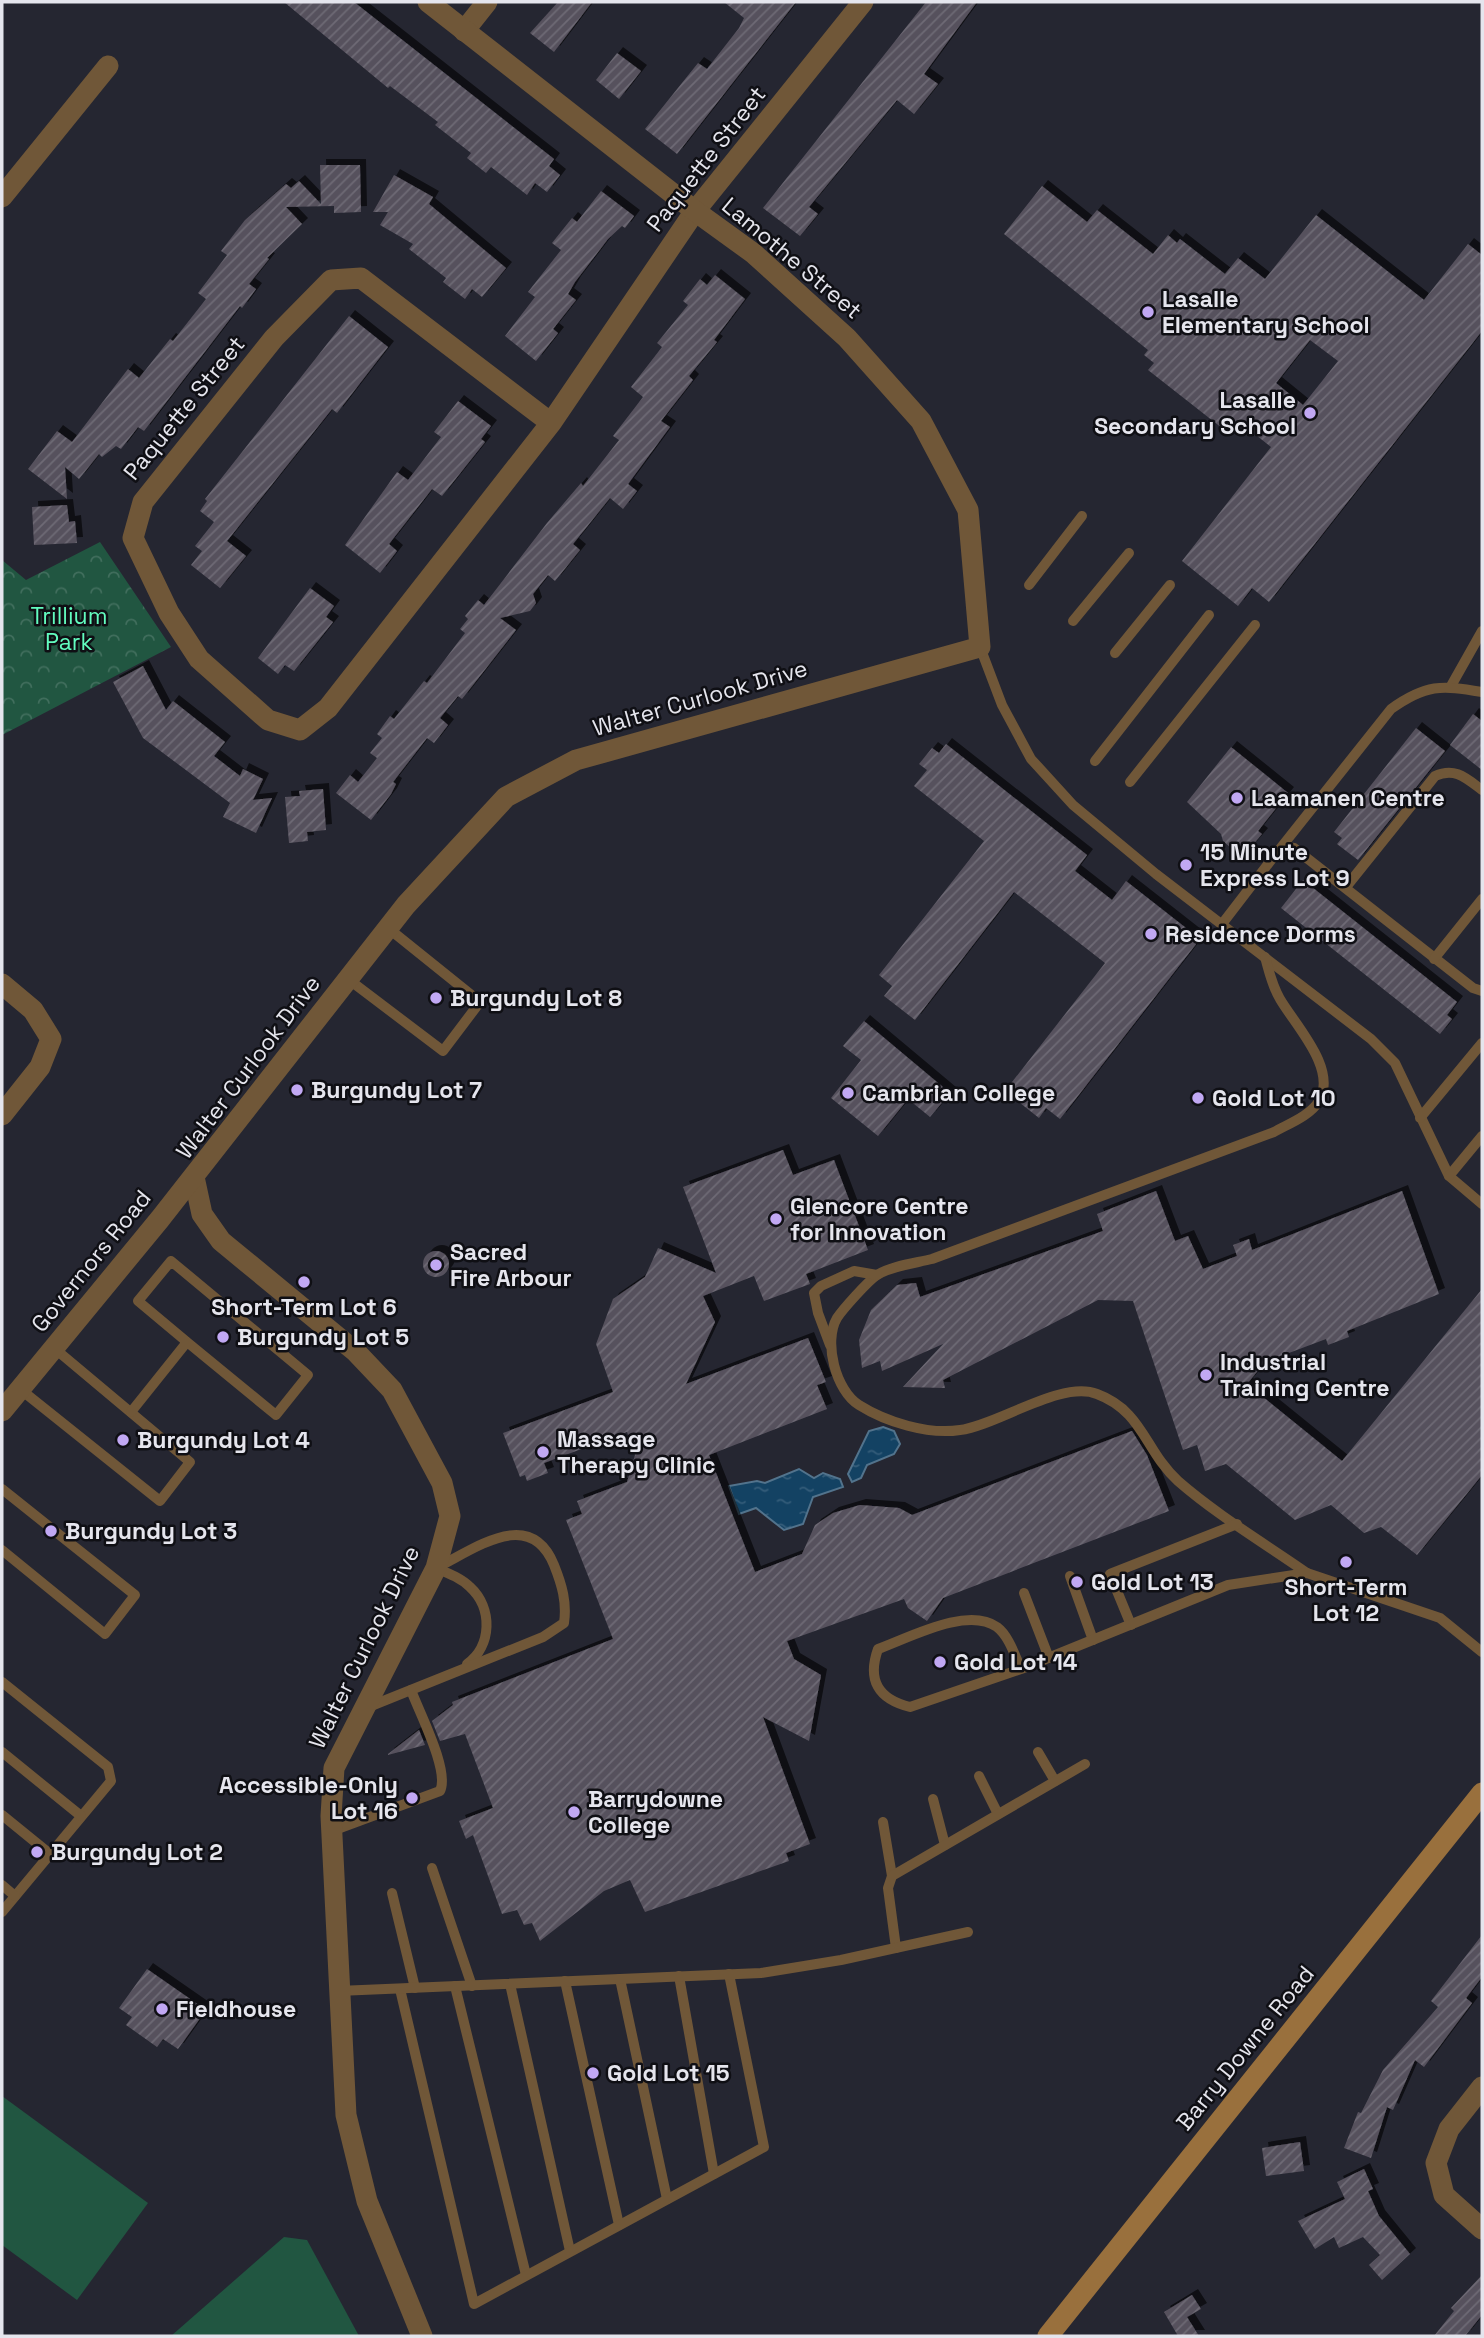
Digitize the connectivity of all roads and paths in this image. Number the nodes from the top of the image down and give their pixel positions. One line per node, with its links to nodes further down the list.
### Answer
1 (428, 2): 4 (street, Lamothe Street)
2 (487, 2): 4 (street)
3 (863, 2): 7 (street, Paquette Street)
4 (464, 30): 7 (street, Lamothe Street)
5 (108, 66): 6 (street)
6 (2, 197)
7 (695, 211): 8 (street, Paquette Street); 17 (street, Lamothe Street)
8 (551, 423): 8 (street, Paquette Street)
9 (1082, 516): 11 (lane)
10 (1129, 553): 14 (lane)
11 (1029, 585)
12 (1170, 585): 18 (lane)
13 (1209, 615): 21 (lane)
14 (1073, 621)
15 (1255, 625): 22 (lane)
16 (1481, 635): 19 (lane)
17 (980, 647): 27 (lane); 28 (street, Walter Curlook Drive)
18 (1115, 653)
19 (1451, 686): 20 (lane); 24 (lane)
20 (1482, 692)
21 (1095, 761)
22 (1130, 782)
23 (1482, 790): 25 (lane)
24 (1275, 855): 25 (lane); 27 (lane)
25 (1346, 887): 30 (lane)
26 (1482, 899): 30 (lane)
27 (1222, 924): 29 (lane)
28 (388, 928): 31 (street, Walter Curlook Drive); 31 (lane)
29 (1265, 957): 36 (lane); 41 (lane)
30 (1434, 959): 33 (lane)
31 (348, 979): 39 (street, Walter Curlook Drive)
32 (2, 984): 35 (street)
33 (1482, 990)
34 (1482, 1043): 36 (lane)
35 (2, 1115)
36 (1420, 1118): 38 (lane)
37 (1482, 1136): 38 (lane)
38 (1449, 1176): 40 (lane)
39 (194, 1177): 43 (street, Governors Road); 51 (street, Walter Curlook Drive)
40 (1482, 1204)
41 (877, 1275): 44 (lane); 44 (lane)
42 (187, 1342): 42 (lane); 47 (lane)
43 (54, 1348): 45 (street, Governors Road); 47 (lane)
44 (834, 1354): 49 (lane)
45 (20, 1389): 46 (street, Governors Road); 47 (lane)
46 (2, 1411)
47 (131, 1412)
48 (2, 1489): 50 (lane)
49 (1237, 1524): 52 (lane); 55 (lane)
50 (2, 1550)
51 (436, 1568): 60 (lane); 60 (lane); 63 (street, Walter Curlook Drive)
52 (1307, 1573): 55 (lane); 57 (lane)
53 (1070, 1576): 56 (lane)
54 (1024, 1592): 58 (lane)
55 (1130, 1625): 56 (lane)
56 (1093, 1640): 58 (lane)
57 (1482, 1652)
58 (1049, 1658): 59 (lane)
59 (1021, 1669): 59 (lane)
60 (456, 1672): 62 (lane)
61 (2, 1682): 73 (lane)
62 (411, 1690): 63 (lane); 75 (lane)
63 (363, 1709): 75 (street, Walter Curlook Drive)
64 (2, 1752): 73 (lane)
65 (1038, 1752): 68 (lane)
66 (1085, 1764): 68 (lane)
67 (979, 1776): 71 (lane)
68 (1055, 1781): 71 (lane)
69 (1482, 1793): 104 (main road, Barry Downe Road)
70 (933, 1799): 76 (lane)
71 (998, 1814): 76 (lane)
72 (2, 1815): 77 (lane)
73 (81, 1816): 77 (lane)
74 (883, 1822): 79 (lane)
75 (332, 1831): 95 (street, Walter Curlook Drive)
76 (945, 1845): 79 (lane)
77 (50, 1854): 82 (lane)
78 (432, 1868): 92 (lane)
79 (892, 1876): 85 (lane)
80 (2, 1885): 82 (lane)
81 (392, 1893): 93 (lane)
82 (15, 1896): 83 (lane)
83 (2, 1912)
84 (968, 1932): 85 (lane)
85 (896, 1948): 86 (lane)
86 (729, 1974): 87 (lane); 97 (lane)
87 (678, 1976): 88 (lane); 97 (lane)
88 (620, 1979): 89 (lane); 98 (lane)
89 (565, 1981): 90 (lane); 99 (lane)
90 (510, 1984): 92 (lane); 101 (lane)
91 (455, 1986): 92 (lane); 93 (lane); 102 (lane)
92 (472, 1986)
93 (415, 1988): 94 (lane)
94 (400, 1989): 95 (lane); 102 (lane)
95 (338, 1991): 103 (street, Walter Curlook Drive)
96 (1482, 2087): 100 (street)
97 (715, 2174): 98 (lane)
98 (667, 2199): 99 (lane)
99 (619, 2225): 101 (lane)
100 (1482, 2229)
101 (570, 2251): 102 (lane)
102 (526, 2275)
103 (422, 2336)
104 (1048, 2336)

